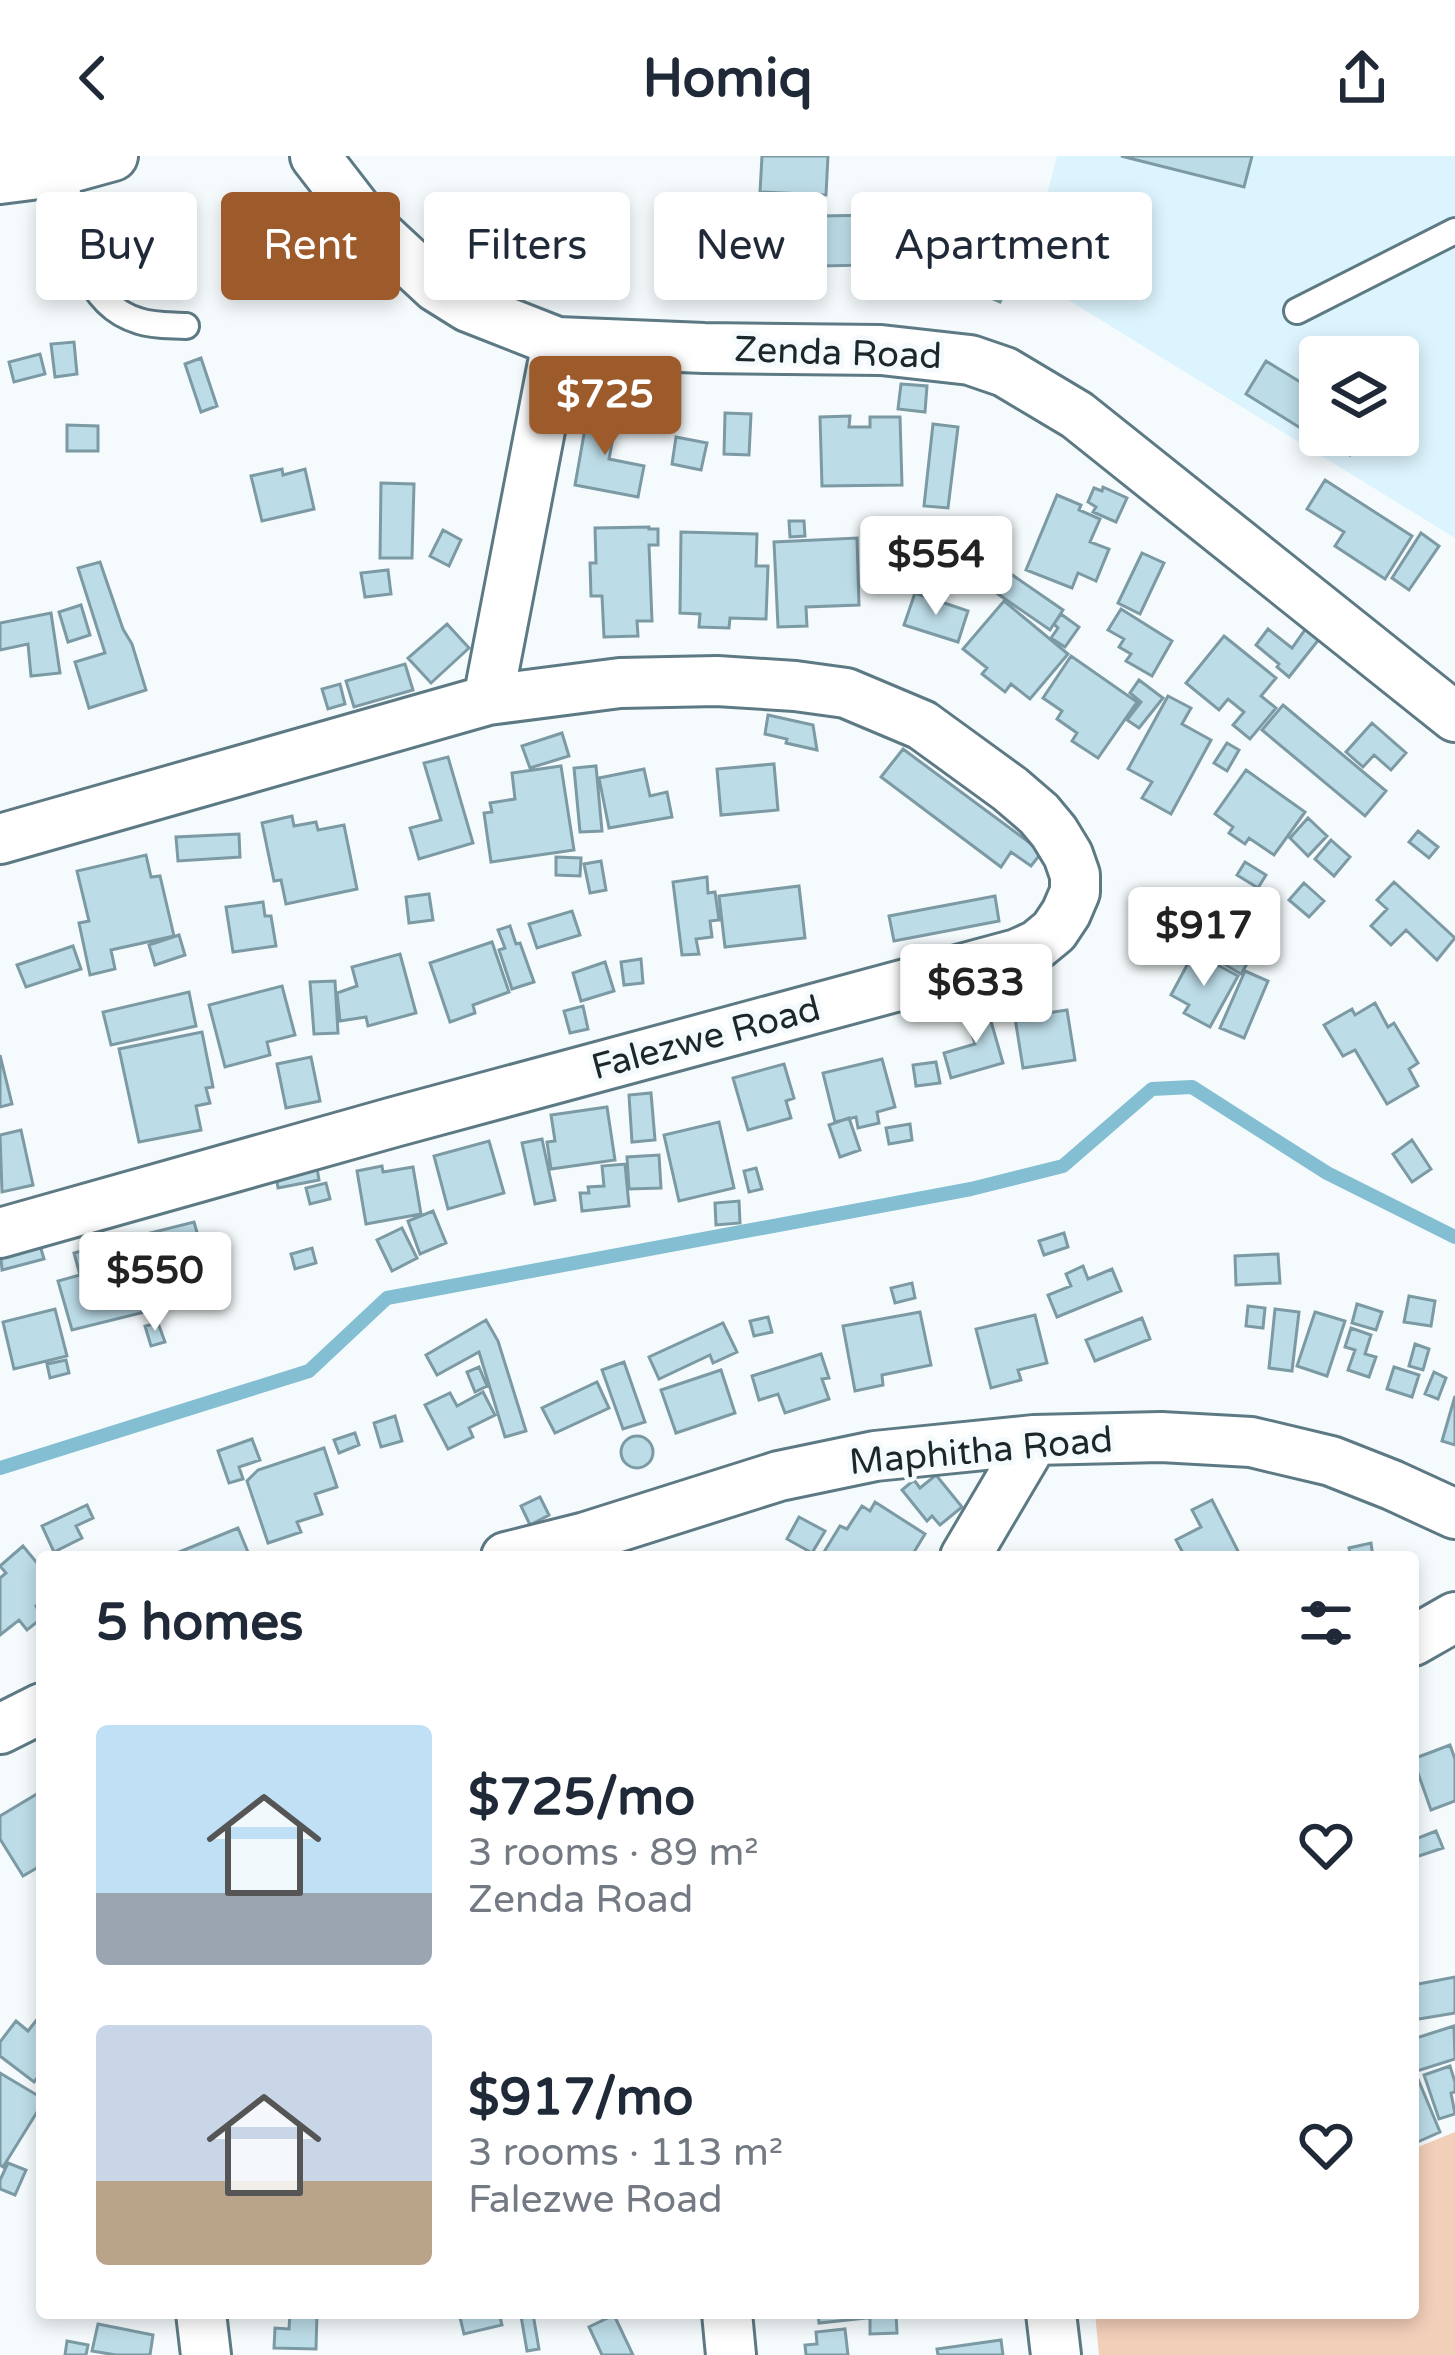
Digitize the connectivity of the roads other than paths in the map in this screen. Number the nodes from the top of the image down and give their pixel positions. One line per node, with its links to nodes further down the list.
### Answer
1 (113, 156): 3 (street)
2 (315, 156): 8 (street, Zenda Road)
3 (65, 170): 4 (street); 7 (lane)
4 (0, 179)
5 (1455, 231): 6 (lane)
6 (1297, 311)
7 (186, 326)
8 (557, 342): 9 (street); 10 (street, Zenda Road)
9 (488, 700): 11 (street, Falezwe Road); 12 (street, Falezwe Road)
10 (1455, 717)
11 (0, 839)
12 (0, 1233)
13 (1034, 1440): 14 (street, Maphitha Road); 15 (street, Maphitha Road); 16 (street)
14 (1455, 1514)
15 (580, 1547)
16 (969, 1551)
17 (1455, 1617): 18 (street)
18 (1419, 1638)
19 (36, 1711): 20 (street)
20 (0, 1729)
21 (202, 2319): 24 (street)
22 (728, 2319): 25 (street)
23 (1052, 2319): 26 (street)
24 (206, 2355)
25 (731, 2355)
26 (1056, 2355)

